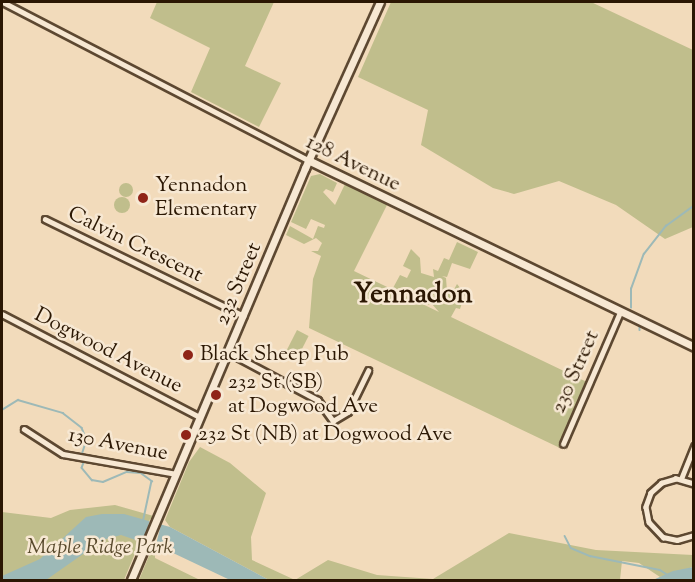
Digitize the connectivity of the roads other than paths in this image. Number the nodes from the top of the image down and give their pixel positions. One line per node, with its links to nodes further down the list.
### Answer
1 (3, 2): 3 (street, 128 Avenue)
2 (380, 2): 3 (main road, 232 Street)
3 (308, 160): 5 (main road, 128 Avenue); 7 (main road, 232 Street)
4 (45, 219): 7 (street, Calvin Crescent)
5 (620, 312): 8 (main road, 128 Avenue); 13 (street, 230 Street)
6 (2, 314): 11 (street, Dogwood Avenue)
7 (244, 316): 9 (main road, 232 Street)
8 (693, 347)
9 (228, 352): 10 (street); 11 (main road, 232 Street)
10 (368, 370)
11 (200, 417): 15 (main road, 232 Street)
12 (24, 429): 15 (street, 130 Avenue)
13 (563, 444)
14 (693, 447): 16 (street)
15 (176, 474): 19 (main road, 232 Street)
16 (681, 479): 17 (street); 18 (street)
17 (693, 484)
18 (693, 535)
19 (132, 578)

